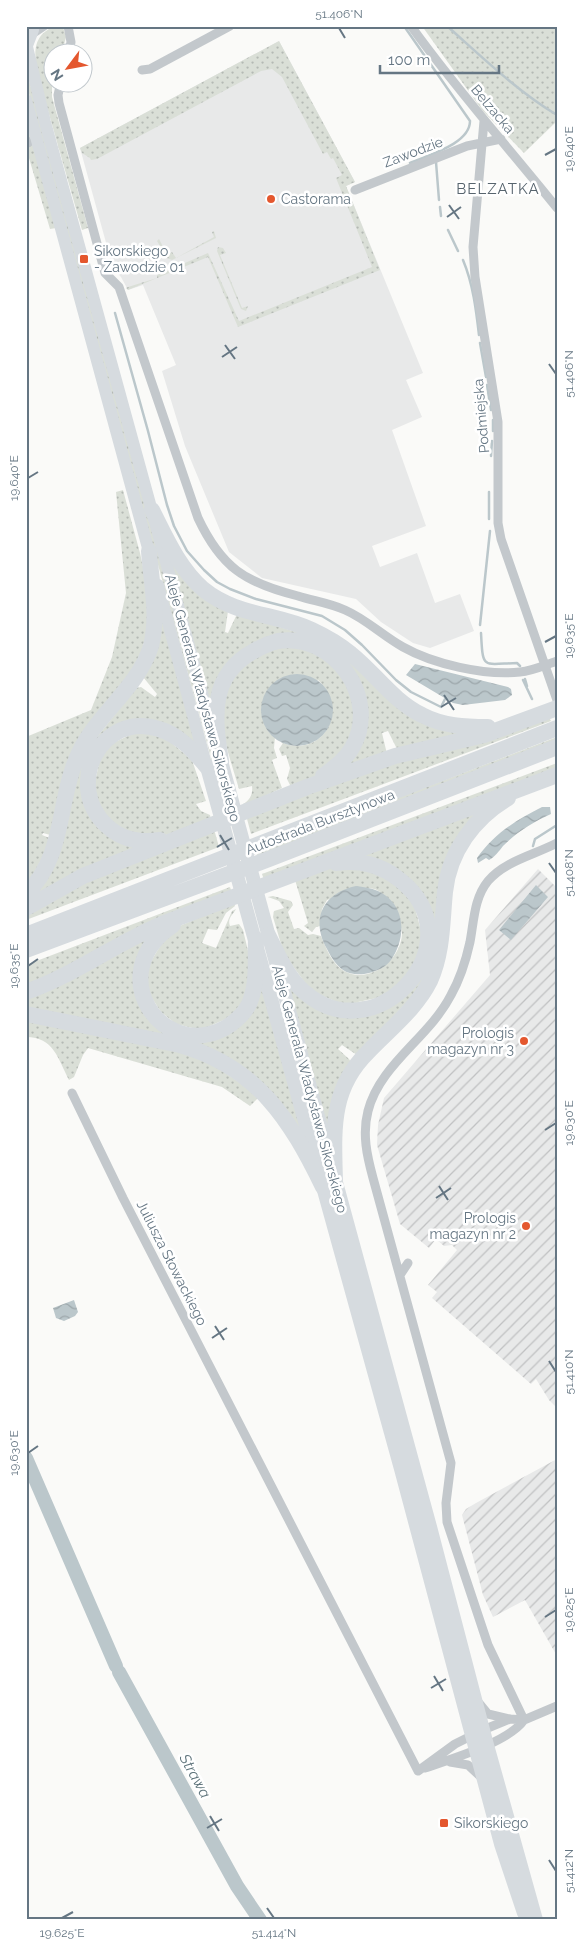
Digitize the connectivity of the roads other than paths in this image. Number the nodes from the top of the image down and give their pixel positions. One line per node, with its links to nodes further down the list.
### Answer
1 (44, 26): 5 (street)
2 (68, 26): 6 (street)
3 (230, 26): 8 (street)
4 (411, 26): 11 (street, Belzacka)
5 (32, 30): 7 (main road)
6 (71, 42)
7 (26, 48): 16 (main road, Aleje Generała Władysława Sikorskiego)
8 (142, 70)
9 (58, 92): 19 (street)
10 (26, 100): 17 (main road, Aleje Generała Władysława Sikorskiego)
11 (484, 121): 12 (street, Belzacka); 13 (street, Podmiejska)
12 (501, 139): 13 (street, Zawodzie); 15 (street, Belzacka)
13 (482, 143): 14 (street, Zawodzie); 19 (street, Podmiejska)
14 (355, 190)
15 (557, 208)
16 (152, 510): 22 (highway); 25 (main road, Aleje Generała Władysława Sikorskiego)
17 (149, 551): 25 (main road, Aleje Generała Władysława Sikorskiego); 32 (highway)
18 (557, 661): 19 (street)
19 (544, 666): 20 (street, Podmiejska)
20 (557, 700)
21 (557, 708): 22 (highway)
22 (520, 722): 28 (highway)
23 (557, 728): 36 (highway, Autostrada Bursztynowa)
24 (557, 748): 38 (highway, Autostrada Bursztynowa)
25 (214, 764): 28 (highway); 29 (highway); 33 (main road, Aleje Generała Władysława Sikorskiego); 33 (main road, Aleje Generała Władysława Sikorskiego)
26 (557, 775): 27 (highway)
27 (538, 782): 31 (highway); 42 (highway)
28 (307, 787): 29 (highway)
29 (180, 836): 34 (highway)
30 (557, 844): 44 (street)
31 (300, 872): 35 (highway); 37 (highway)
32 (26, 894)
33 (253, 905): 37 (main road, Aleje Generała Władysława Sikorskiego)
34 (26, 908)
35 (191, 914): 37 (highway); 39 (highway)
36 (26, 935)
37 (262, 937): 42 (main road, Aleje Generała Władysława Sikorskiego)
38 (26, 950)
39 (26, 992)
40 (26, 1014): 42 (highway)
41 (72, 1093): 53 (street, Juliusza Słowackiego)
42 (329, 1185): 45 (main road, Aleje Generała Władysława Sikorskiego)
43 (408, 1263): 44 (street)
44 (400, 1275): 49 (street)
45 (423, 1526): 46 (main road); 50 (main road)
46 (474, 1693): 48 (street); 50 (main road)
47 (557, 1706): 49 (street)
48 (510, 1719): 49 (street); 50 (street)
49 (524, 1720): 51 (street)
50 (477, 1732): 51 (main road); 53 (street)
51 (481, 1747): 52 (street); 54 (main road); 56 (main road)
52 (442, 1762): 53 (street); 54 (street)
53 (418, 1771)
54 (485, 1784): 55 (main road)
55 (526, 1920)
56 (536, 1920)

